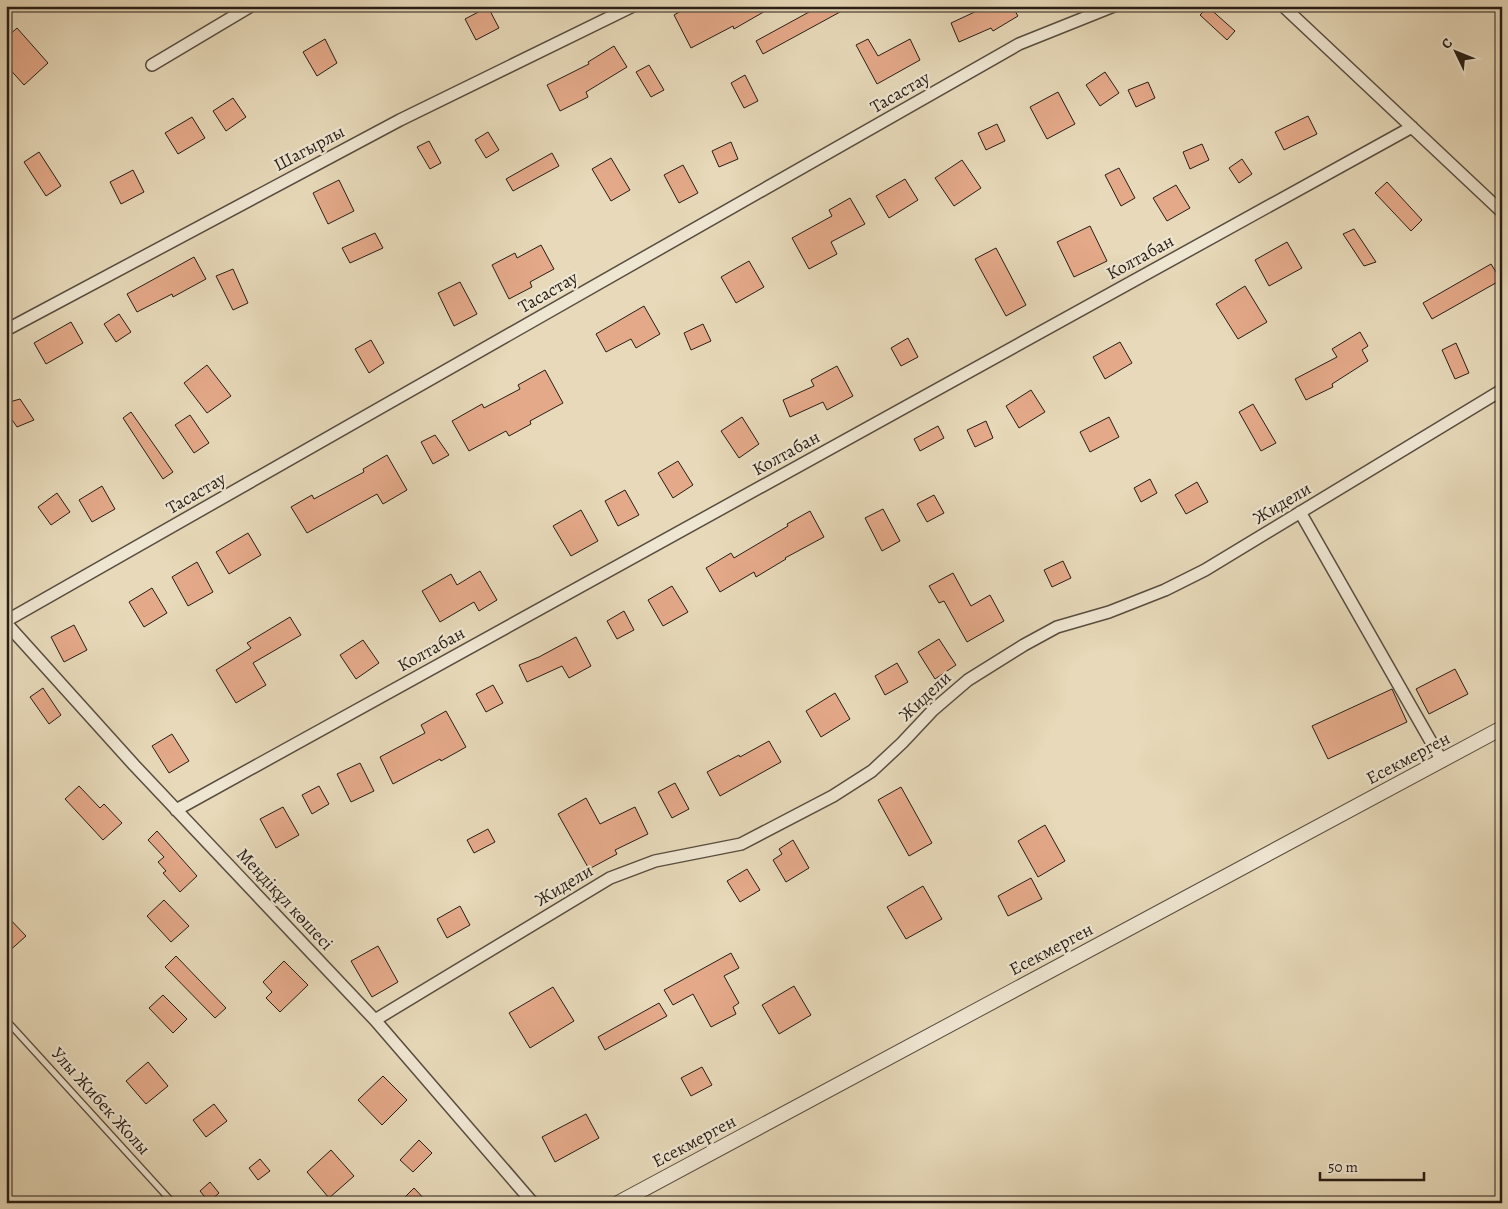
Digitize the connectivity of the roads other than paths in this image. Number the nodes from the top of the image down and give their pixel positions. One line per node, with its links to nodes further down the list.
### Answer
1 (251, 6): 5 (street)
2 (1114, 6): 11 (street, Тасастау)
3 (1283, 6): 6 (street)
4 (629, 7): 8 (street, Шагырлы)
5 (152, 65)
6 (1412, 127): 7 (street); 14 (street, Колтабан)
7 (1502, 212)
8 (6, 330)
9 (1502, 390): 10 (street, Жидели)
10 (1300, 512): 13 (street); 16 (street, Жидели)
11 (6, 622): 14 (street, Меңдіқұл көшесі)
12 (1502, 728): 13 (street, Eсекмерген)
13 (1442, 761): 19 (street, Eсекмерген)
14 (176, 810): 16 (street, Меңдіқұл көшесі)
15 (6, 1020): 17 (lane, Улы Жибек Жолы)
16 (375, 1020): 18 (street, Меңдіқұл көшесі)
17 (173, 1203)
18 (533, 1203)
19 (618, 1203)

